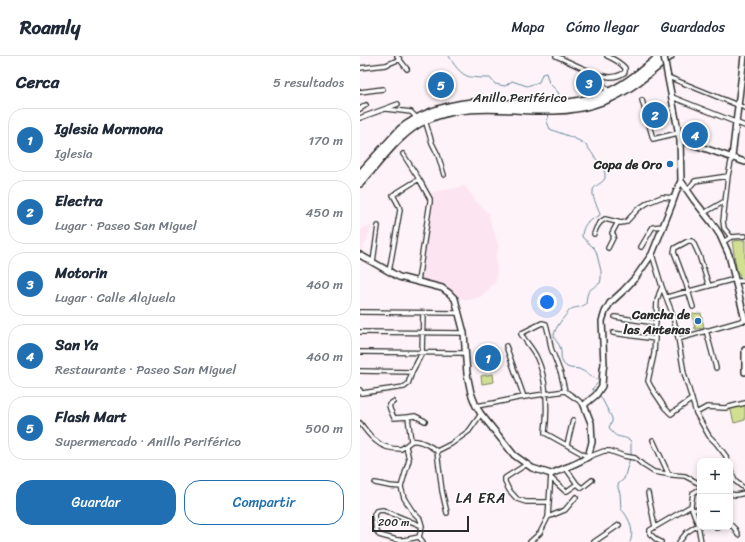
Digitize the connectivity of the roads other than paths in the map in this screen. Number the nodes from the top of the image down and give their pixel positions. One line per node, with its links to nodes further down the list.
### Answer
1 (556, 56): 10 (street)
2 (662, 56): 11 (street, bridge); 14 (highway, Anillo Periférico)
3 (670, 56): 25 (highway, Anillo Periférico)
4 (744, 56): 7 (street)
5 (610, 57): 10 (street)
6 (398, 58): 8 (street); 9 (street)
7 (744, 63): 19 (street)
8 (360, 68)
9 (407, 70)
10 (600, 75): 14 (street)
11 (667, 75): 15 (street); 19 (street)
12 (383, 89): 13 (street)
13 (360, 92)
14 (609, 92): 24 (highway, Anillo Periférico)
15 (672, 97): 26 (street); 28 (street)
16 (642, 100): 28 (street)
17 (366, 104): 22 (street)
18 (398, 104): 20 (street)
19 (738, 105): 21 (street); 26 (street)
20 (385, 108): 23 (street); 24 (street)
21 (745, 108)
22 (360, 109)
23 (360, 118)
24 (417, 118): 33 (highway, Anillo Periférico)
25 (425, 120): 34 (street); 38 (highway, Anillo Periférico)
26 (736, 122): 27 (street); 31 (street)
27 (745, 126)
28 (678, 132): 29 (street)
29 (680, 140): 31 (street); 37 (street)
30 (404, 154): 36 (street)
31 (732, 157): 32 (street); 35 (street)
32 (745, 162)
33 (360, 174)
34 (444, 175)
35 (728, 176): 39 (street); 41 (street)
36 (419, 179): 55 (street); 57 (street)
37 (681, 181): 39 (street); 40 (street)
38 (360, 183)
39 (687, 190): 42 (street)
40 (674, 198): 43 (street); 45 (street)
41 (725, 201): 42 (street); 48 (street)
42 (704, 213): 49 (street)
43 (618, 222): 46 (street); 51 (street)
44 (378, 226): 54 (street)
45 (664, 226): 50 (street); 52 (street)
46 (594, 234)
47 (745, 236): 48 (street)
48 (731, 237): 49 (street)
49 (723, 242): 56 (street)
50 (641, 247)
51 (608, 248)
52 (652, 254): 60 (street); 93 (street)
53 (360, 255): 54 (street)
54 (373, 262): 55 (street)
55 (389, 272): 57 (street)
56 (736, 280): 58 (street); 59 (street); 68 (street)
57 (418, 281): 66 (street)
58 (745, 281)
59 (709, 286): 61 (street); 61 (street)
60 (662, 287): 62 (street); 69 (street)
61 (688, 292): 62 (street); 63 (street)
62 (666, 297): 76 (street)
63 (692, 307)
64 (360, 312): 65 (street)
65 (423, 313): 66 (street); 72 (street)
66 (458, 314): 73 (street)
67 (615, 317): 69 (street)
68 (745, 320): 70 (street)
69 (656, 323): 75 (street)
70 (706, 330): 76 (street); 82 (street)
71 (360, 332): 72 (street)
72 (422, 332): 73 (street); 80 (street)
73 (464, 333): 81 (street)
74 (613, 333): 75 (street)
75 (655, 339): 90 (street)
76 (678, 339): 90 (street)
77 (506, 346): 89 (street)
78 (745, 350): 85 (street)
79 (360, 352): 80 (street)
80 (422, 353): 81 (street); 84 (street)
81 (465, 353): 94 (street)
82 (716, 368)
83 (360, 371): 84 (street)
84 (412, 372): 86 (street)
85 (745, 372)
86 (360, 390)
87 (565, 391): 88 (street); 88 (street); 93 (street)
88 (546, 394): 89 (street); 105 (street)
89 (524, 397): 94 (street)
90 (692, 399): 95 (street)
91 (393, 402): 97 (street)
92 (745, 403): 95 (street)
93 (584, 405): 108 (street)
94 (476, 406): 96 (street)
95 (696, 413): 109 (street)
96 (481, 414): 107 (street); 110 (street)
97 (408, 417): 99 (street); 104 (street)
98 (573, 420): 105 (street)
99 (425, 421)
100 (360, 424): 101 (street)
101 (365, 428): 102 (street); 106 (street)
102 (360, 429)
103 (653, 440): 112 (street)
104 (411, 442): 106 (street); 107 (street)
105 (567, 445): 108 (street)
106 (406, 446): 119 (street)
107 (437, 451): 129 (street)
108 (588, 457): 111 (street); 112 (street)
109 (726, 458)
110 (527, 464): 113 (street); 126 (street)
111 (565, 467): 113 (street); 118 (street)
112 (669, 475): 117 (street)
113 (551, 476): 118 (street); 126 (street)
114 (733, 476): 120 (street)
115 (592, 480): 118 (street)
116 (375, 482): 119 (street)
117 (697, 482)
118 (577, 484)
119 (401, 487): 133 (street)
120 (745, 489)
121 (697, 491): 127 (street)
122 (648, 493): 135 (street)
123 (733, 494): 124 (street)
124 (745, 494)
125 (576, 497): 130 (street)
126 (549, 502): 130 (street)
127 (692, 508): 128 (street); 131 (street); 135 (street)
128 (697, 509)
129 (447, 513)
130 (548, 517): 142 (street)
131 (697, 522)
132 (619, 525): 143 (street)
133 (422, 526): 139 (street); 139 (street)
134 (697, 526): 144 (street)
135 (655, 527): 140 (street)
136 (733, 527): 138 (street)
137 (699, 530): 145 (street)
138 (738, 535)
139 (419, 537): 141 (street)
140 (658, 541)
141 (424, 542)
142 (530, 542)
143 (594, 542)
144 (679, 542)
145 (701, 542)

